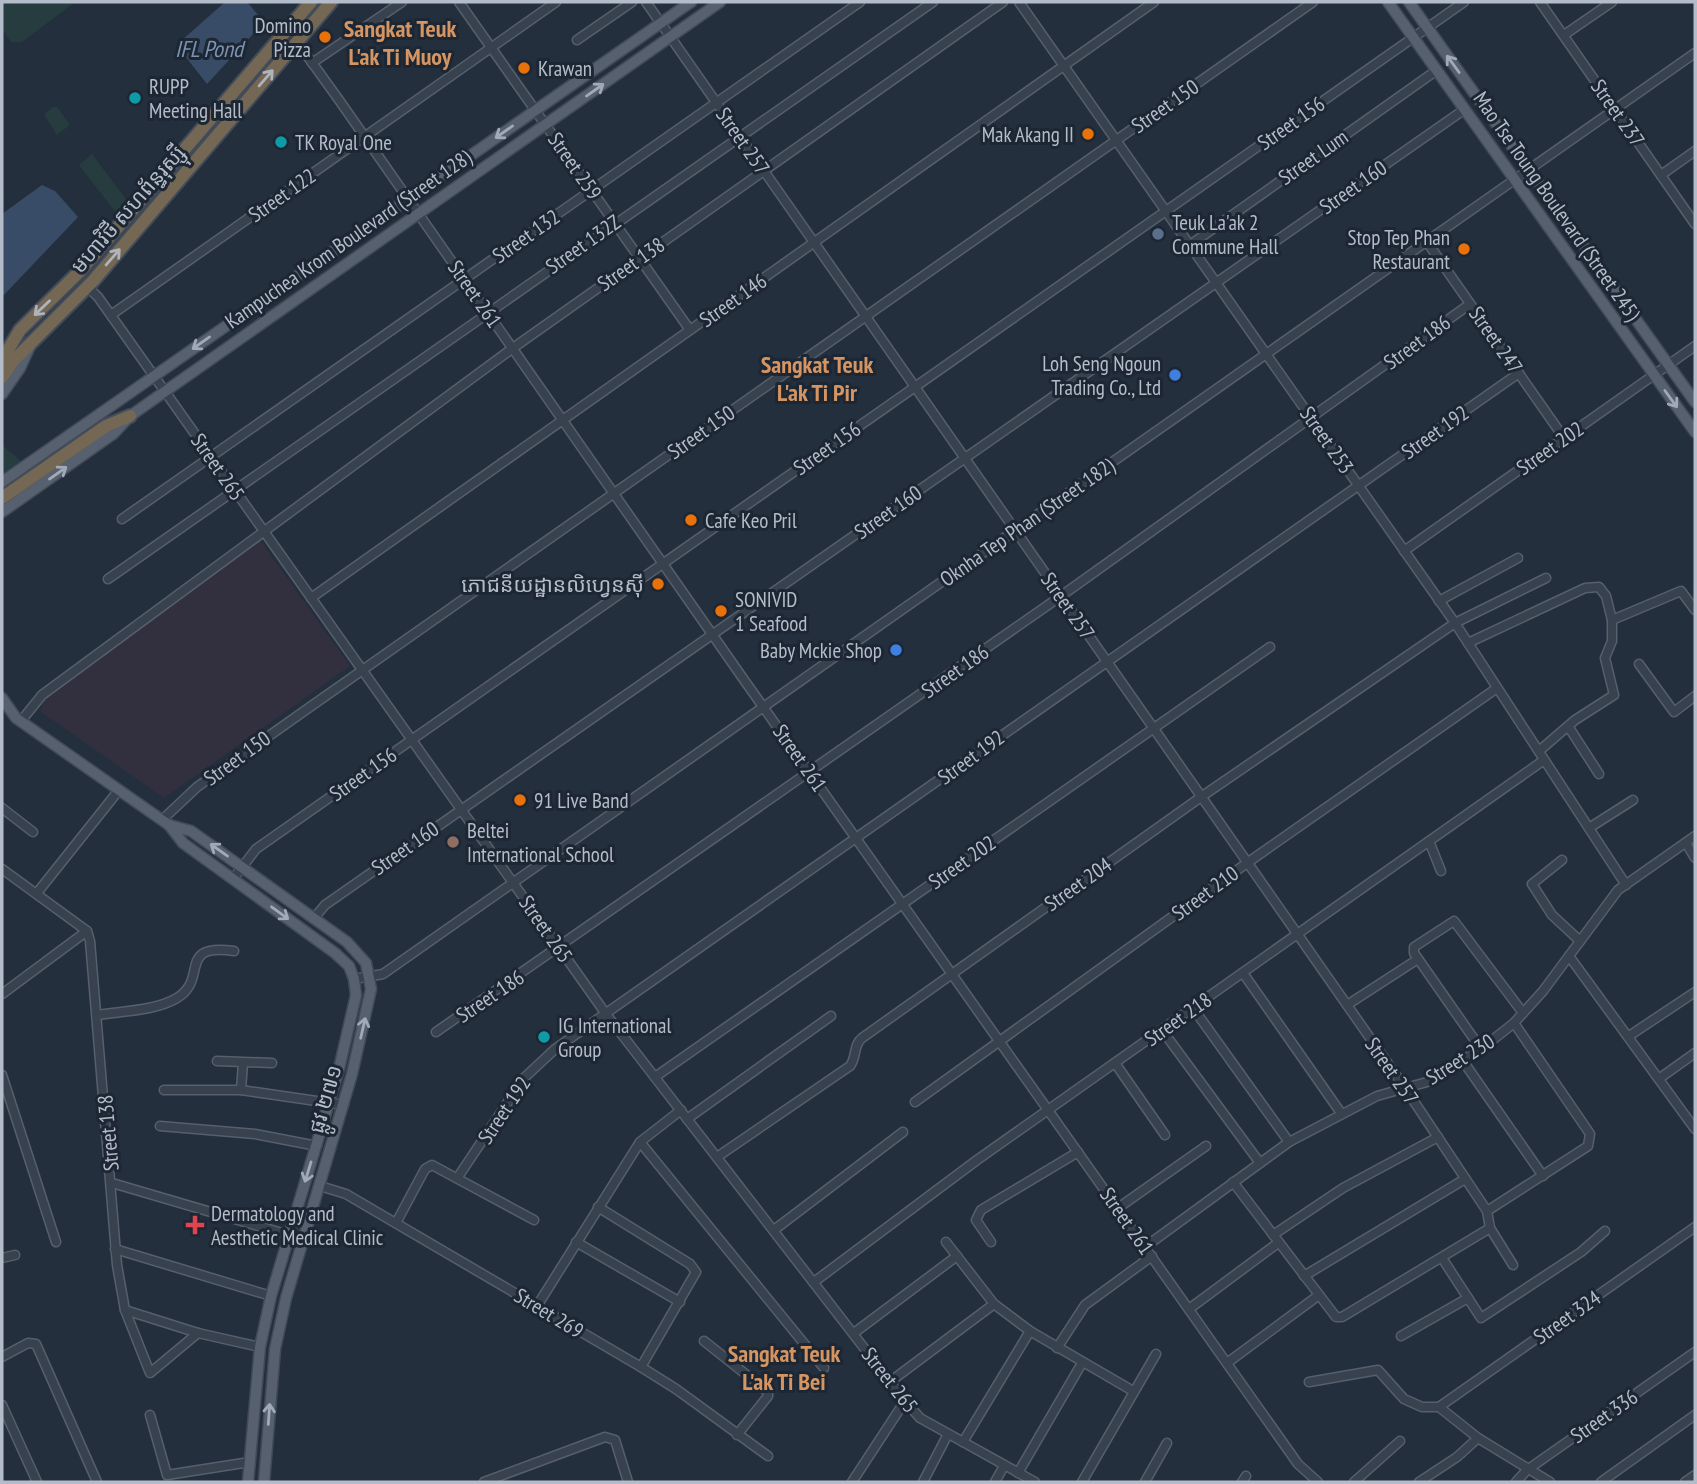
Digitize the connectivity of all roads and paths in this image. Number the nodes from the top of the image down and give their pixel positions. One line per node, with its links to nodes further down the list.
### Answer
1 (311, 2): 23 (highway, មហាវិថី សហព័ន្ធរុស្ស៊ី)
2 (331, 2): 28 (highway, មហាវិថី សហព័ន្ធរុស្ស៊ី)
3 (402, 2): 31 (street)
4 (459, 2): 29 (street, Street 259)
5 (556, 2): 29 (street, Street 122)
6 (632, 2): 27 (street)
7 (646, 2): 21 (street, Street 257)
8 (691, 2): 21 (main road, Kampuchea Krom Boulevard (Street 128))
9 (720, 2): 25 (main road, Kampuchea Krom Boulevard (Street 128))
10 (860, 2): 34 (street, Street 132)
11 (933, 2): 39 (street, Street 132Z)
12 (1003, 2): 43 (street, Street 138)
13 (1019, 2): 32 (street, Street 253)
14 (1154, 2): 32 (street, Street 146)
15 (1313, 2): 41 (street, Street 150)
16 (1388, 2): 26 (main road, Mao Tse Toung Boulevard (Street 245))
17 (1409, 2): 22 (main road, Mao Tse Toung Boulevard (Street 245))
18 (1464, 2): 22 (street, Street 156)
19 (1540, 2): 24 (street, Street 237)
20 (1612, 2): 24 (street)
21 (661, 23): 25 (street, Street 257); 37 (main road, Kampuchea Krom Boulevard (Street 128))
22 (1427, 27): 26 (street, Street 156); 44 (main road, Mao Tse Toung Boulevard (Street 245), one-way to 22)
23 (284, 33): 28 (street, Street 261); 64 (highway, មហាវិថី សហព័ន្ធរុស្ស៊ី, one-way to 64)
24 (1564, 36): 36 (street, Street 237)
25 (671, 37): 34 (street, Street 257); 38 (main road, Kampuchea Krom Boulevard (Street 128), one-way to 25)
26 (1413, 37): 33 (main road, Mao Tse Toung Boulevard (Street 245)); 49 (street, Street 156)
27 (577, 40)
28 (295, 43): 31 (street, Street 261); 59 (highway, មហាវិថី សហព័ន្ធរុស្ស៊ី, one-way to 28)
29 (491, 47): 37 (street, Street 259); 40 (street, Street 122)
30 (1695, 53): 36 (street, Oknha Tep Phan (Street 182))
31 (313, 63): 40 (street, Street 261)
32 (1064, 66): 41 (street, Street 253); 53 (street, Street 146)
33 (1437, 70): 35 (main road, Mao Tse Toung Boulevard (Street 245)); 55 (street, Street Lum)
34 (716, 102): 39 (street, Street 257); 47 (street, Street 132)
35 (1465, 109): 46 (main road, Mao Tse Toung Boulevard (Street 245)); 58 (street, Street 160)
36 (1615, 109): 44 (street, Oknha Tep Phan (Street 182)); 45 (street, Street 237)
37 (535, 110): 38 (street, Street 259); 48 (main road, Kampuchea Krom Boulevard (Street 128), one-way to 48)
38 (545, 125): 47 (street, Street 259); 50 (main road, Kampuchea Krom Boulevard (Street 128))
39 (739, 135): 43 (street, Street 257); 51 (street, Street 132Z)
40 (365, 136): 48 (street, Street 261); 62 (street, Street 122)
41 (1116, 140): 49 (street, Street 253); 63 (street, Street 150)
42 (1695, 151): 45 (street)
43 (764, 170): 53 (street, Street 257); 56 (street, Street 138)
44 (1529, 170): 46 (street, Oknha Tep Phan (Street 182)); 72 (main road, Mao Tse Toung Boulevard (Street 245))
45 (1661, 175): 52 (street, Street 237)
46 (1515, 180): 54 (street, Oknha Tep Phan (Street 182)); 74 (main road, Mao Tse Toung Boulevard (Street 245))
47 (592, 190): 51 (street, Street 259); 57 (street, Street 132)
48 (408, 199): 50 (street, Street 261); 75 (main road, Kampuchea Krom Boulevard (Street 128), one-way to 75)
49 (1166, 211): 55 (street, Street 253); 77 (street, Street 156)
50 (419, 213): 57 (street, Street 261); 78 (main road, Kampuchea Krom Boulevard (Street 128))
51 (614, 222): 56 (street, Street 259); 61 (street, Street 132Z)
52 (1695, 224)
53 (814, 242): 63 (street, Street 257); 65 (street, Street 146)
54 (1427, 242): 60 (street, Street 247); 70 (street, Oknha Tep Phan (Street 182))
55 (1189, 244): 58 (street, Street 253)
56 (640, 258): 65 (street, Street 259); 69 (street, Street 138)
57 (465, 279): 61 (street, Street 261); 86 (street, Street 132)
58 (1216, 282): 70 (street, Street 253); 87 (street, Street 160)
59 (87, 286): 62 (street, Street 265); 66 (highway, មហាវិថី សហព័ន្ធរុស្ស៊ី)
60 (1470, 304): 73 (street, Street 247); 82 (street, Street 186)
61 (487, 311): 69 (street, Street 261); 90 (street, Street 132Z)
62 (111, 315): 75 (street, Street 265)
63 (866, 316): 77 (street, Street 257); 91 (street, Street 150)
64 (20, 330): 68 (main road, មហាវិថី សហព័ន្ធរុស្ស៊ី); 71 (highway, មហាវិថី សហព័ន្ធរុស្ស៊ី)
65 (690, 330): 83 (street, Street 146)
66 (32, 342): 76 (highway, មហាវិថី សហព័ន្ធរុស្ស៊ី); 79 (main road, មហាវិថី សហព័ន្ធរុស្ស៊ី)
67 (1695, 345): 72 (street, Street 202)
68 (2, 347)
69 (513, 348): 83 (street, Street 261); 96 (street, Street 138)
70 (1266, 354): 82 (street, Street 253); 95 (street, Oknha Tep Phan (Street 182))
71 (2, 360)
72 (1669, 364): 74 (street, Street 202); 80 (main road, Mao Tse Toung Boulevard (Street 245))
73 (1519, 373): 85 (street, Street 247); 89 (street, Street 192)
74 (1654, 375): 84 (main road, Mao Tse Toung Boulevard (Street 245), one-way to 84); 85 (street, Street 202)
75 (154, 376): 78 (street, Street 265); 88 (main road, Kampuchea Krom Boulevard (Street 128))
76 (2, 377)
77 (915, 387): 87 (street, Street 257); 99 (street, Street 156)
78 (165, 391): 81 (main road, Kampuchea Krom Boulevard (Street 128)); 86 (street, Street 265)
79 (2, 394)
80 (1695, 402)
81 (130, 415): 92 (highway); 93 (main road, Kampuchea Krom Boulevard (Street 128), one-way to 81)
82 (1311, 418): 89 (street, Street 253); 102 (street, Street 186)
83 (563, 420): 91 (street, Street 261); 103 (street, Street 146)
84 (1695, 432)
85 (1564, 438): 97 (street, Street 202)
86 (211, 456): 90 (street, Street 265); 94 (street, Street 132)
87 (965, 458): 95 (street, Street 257); 108 (street, Street 160)
88 (2, 482)
89 (1358, 485): 97 (street, Street 253); 111 (street, Street 192)
90 (234, 488): 96 (street, Street 265); 101 (street, Street 132Z)
91 (614, 493): 99 (street, Street 261); 113 (street, Street 150)
92 (2, 498)
93 (2, 512)
94 (122, 519)
95 (1015, 530): 102 (street, Street 257); 117 (street, Oknha Tep Phan (Street 182))
96 (262, 531): 103 (street, Street 265); 119 (street, Street 138)
97 (1404, 551): 104 (street, Street 253)
98 (1518, 558): 104 (street)
99 (663, 563): 108 (street, Street 261); 122 (street, Street 156)
100 (1546, 578): 107 (street, Street 204)
101 (107, 579)
102 (1061, 596): 111 (street, Street 257); 125 (street, Street 186)
103 (311, 598): 113 (street, Street 265)
104 (1439, 601): 107 (street, Street 253)
105 (1695, 610): 106 (street)
106 (1612, 620): 109 (street); 120 (street)
107 (1455, 623): 109 (street, Street 253); 128 (street, Street 204)
108 (712, 634): 117 (street, Street 261); 131 (street, Street 160)
109 (1468, 643): 114 (street, Street 253)
110 (1270, 647): 121 (street, Street 202)
111 (1106, 660): 121 (street, Street 257); 136 (street, Street 192)
112 (1639, 664): 115 (street)
113 (362, 670): 122 (street, Street 265); 132 (street, Street 150)
114 (1497, 688): 123 (street, Street 253); 141 (street, Street 210)
115 (1695, 696)
116 (2, 698): 119 (main road)
117 (764, 707): 125 (street, Street 261); 146 (street, Oknha Tep Phan (Street 182))
118 (2, 714): 119 (main road)
119 (19, 720): 127 (main road)
120 (1568, 726): 123 (street); 126 (street)
121 (1153, 728): 128 (street, Street 257); 149 (street, Street 202)
122 (412, 740): 131 (street, Street 265); 142 (street, Street 156)
123 (1539, 751): 124 (street, Street 253)
124 (1544, 760): 133 (street, Street 253); 137 (street, Street 218)
125 (810, 773): 136 (street, Street 261); 154 (street, Street 186)
126 (1599, 774)
127 (119, 790): 132 (main road); 148 (street)
128 (1201, 797): 141 (street, Street 257); 159 (street, Street 204)
129 (1633, 800): 133 (street)
130 (2, 808): 134 (street)
131 (461, 809): 146 (street, Street 265); 150 (street, Street 160)
132 (166, 823): 142 (main road, one-way to 132); 145 (main road)
133 (1588, 828): 147 (street, Street 253)
134 (33, 832)
135 (1695, 836): 138 (street, Street 230)
136 (857, 839): 149 (street, Street 261); 168 (street, Street 192)
137 (1429, 841): 144 (street); 152 (street, Street 218)
138 (1686, 843): 139 (street); 147 (street, Street 230)
139 (1695, 858)
140 (1562, 860): 153 (street)
141 (1247, 863): 152 (street, Street 257); 174 (street, Street 210)
142 (242, 866): 145 (street, Street 156); 150 (main road)
143 (2, 869): 148 (street)
144 (1441, 871)
145 (233, 879): 161 (main road, one-way to 161)
146 (513, 883): 154 (street, Street 265); 160 (street, Oknha Tep Phan (Street 182))
147 (1626, 884): 153 (street, Street 230)
148 (37, 893): 151 (street)
149 (902, 904): 159 (street, Street 261); 183 (street, Street 202)
150 (314, 918): 160 (main road)
151 (87, 931): 163 (street); 167 (street, Street 138)
152 (1297, 934): 158 (street, Street 218); 164 (street, Street 257)
153 (1580, 941): 156 (street, Street 230)
154 (559, 948): 168 (street, Street 265); 172 (street, Street 186)
155 (234, 951): 167 (street)
156 (1569, 957): 166 (street, Street 230); 173 (street)
157 (1418, 959): 164 (street); 166 (street); 175 (street)
158 (1243, 973): 165 (street, Street 218); 194 (street)
159 (952, 974): 174 (street, Street 261); 207 (street, Street 204)
160 (371, 976): 161 (street, Oknha Tep Phan (Street 182)); 190 (main road, ផ្លូវ ២៧១, one-way to 160)
161 (354, 979): 188 (main road, ផ្លូវ ២៧១)
162 (1695, 992): 173 (street)
163 (2, 994)
164 (1347, 1005): 185 (street, Street 257)
165 (1193, 1008): 171 (street, Street 218); 203 (street)
166 (1523, 1013): 170 (street, Street 230)
167 (97, 1014): 213 (street, Street 138)
168 (606, 1014): 183 (street, Street 265); 210 (street, Street 192)
169 (831, 1016): 196 (street)
170 (1514, 1023): 175 (street, Street 230); 209 (street)
171 (1162, 1030): 181 (street, Street 218); 208 (street)
172 (436, 1032)
173 (1629, 1036): 184 (street)
174 (1000, 1042): 189 (street, Street 210); 192 (street, Street 261)
175 (1481, 1049): 178 (street, Street 230)
176 (1695, 1053): 184 (street)
177 (217, 1061): 179 (street)
178 (1463, 1061): 185 (street, Street 230); 209 (street)
179 (243, 1063): 180 (street); 187 (street)
180 (272, 1063)
181 (1115, 1063): 192 (street, Street 218); 200 (street)
182 (2, 1075): 226 (street)
183 (655, 1077): 191 (street, Street 265)
184 (1660, 1078): 195 (street)
185 (1405, 1088): 194 (street, Street 230); 201 (street, Street 257)
186 (164, 1090): 187 (street)
187 (241, 1090): 188 (street)
188 (329, 1102): 190 (street); 204 (main road, ផ្លូវ ២៧១)
189 (915, 1102)
190 (344, 1105): 214 (main road, ផ្លូវ ២៧១)
191 (681, 1110): 196 (street, Street 265); 202 (street)
192 (1048, 1110): 206 (street, Street 261); 239 (street, Street 218)
193 (1695, 1112): 195 (street)
194 (1341, 1113): 203 (street, Street 230)
195 (1687, 1118): 198 (street)
196 (687, 1119): 207 (street, Street 265)
197 (160, 1126): 204 (street)
198 (1695, 1129)
199 (903, 1132): 222 (street)
200 (1165, 1135)
201 (1438, 1137): 211 (street, Street 257); 225 (street)
202 (640, 1142): 215 (street); 261 (street)
203 (1289, 1142): 208 (street, Street 230)
204 (317, 1146): 224 (main road, ផ្លូវ ២៧១, one-way to 224)
205 (1206, 1146): 216 (street)
206 (1079, 1152): 216 (street, Street 261); 229 (street)
207 (717, 1157): 222 (street, Street 265)
208 (1260, 1163): 212 (street, Street 230)
209 (1543, 1176): 217 (street)
210 (458, 1177): 218 (street); 219 (street)
211 (1465, 1179): 217 (street, Street 257); 238 (street)
212 (1233, 1182): 225 (street); 230 (street, Street 230)
213 (112, 1183): 224 (street); 231 (street, Street 138)
214 (320, 1186): 219 (street, Street 269); 285 (main road, ផ្លូវ ២៧១, one-way to 214)
215 (598, 1207): 227 (street); 243 (street)
216 (1118, 1208): 230 (street, Street 261)
217 (1487, 1211): 221 (street)
218 (534, 1220)
219 (396, 1223): 245 (street, Street 269)
220 (1695, 1227): 267 (street, Street 324)
221 (1490, 1228): 236 (street); 237 (street)
222 (774, 1230): 239 (street, Street 265)
223 (1605, 1231): 242 (street)
224 (289, 1235): 241 (main road, ផ្លូវ ២៧១)
225 (1276, 1239): 238 (street); 246 (street)
226 (56, 1242)
227 (576, 1242): 243 (street); 245 (street)
228 (946, 1242): 233 (street)
229 (991, 1242)
230 (1145, 1247): 234 (street, Street 261)
231 (116, 1249): 241 (street); 247 (street, Street 138)
232 (15, 1255): 235 (street)
233 (957, 1256): 244 (street); 250 (street)
234 (1152, 1256): 246 (street, Street 261); 254 (street)
235 (2, 1258)
236 (1442, 1258): 240 (street); 242 (street)
237 (1513, 1265)
238 (1304, 1276): 240 (street)
239 (814, 1282): 250 (street, Street 265)
240 (1319, 1295): 259 (street)
241 (271, 1296): 253 (main road, ផ្លូវ ២៧១)
242 (1468, 1298): 251 (street)
243 (680, 1302): 260 (street)
244 (994, 1304): 248 (street); 262 (street)
245 (537, 1306): 260 (street, Street 269)
246 (1189, 1309): 259 (street, Street 261)
247 (125, 1310): 249 (street); 249 (street, Street 138)
248 (1030, 1331): 254 (street); 274 (street)
249 (198, 1333): 253 (street)
250 (854, 1333): 262 (street, Street 265)
251 (1401, 1336)
252 (704, 1341): 271 (street)
253 (260, 1347): 277 (main road, ផ្លូវ ២៧១)
254 (1057, 1348): 258 (street)
255 (1695, 1352): 279 (street, Street 336)
256 (1156, 1354): 264 (street)
257 (2, 1357): 283 (street)
258 (1082, 1363): 264 (street); 280 (street)
259 (1227, 1363): 294 (street, Street 261)
260 (641, 1367): 271 (street, Street 269)
261 (824, 1368)
262 (891, 1381): 265 (street, Street 265)
263 (1309, 1382): 267 (street)
264 (1133, 1391): 292 (street)
265 (905, 1401): 270 (street, Street 265); 288 (street)
266 (2, 1405): 282 (street)
267 (1439, 1406): 272 (street)
268 (150, 1415): 277 (street)
269 (1695, 1415): 299 (street)
270 (948, 1434): 274 (street, Street 265); 289 (street)
271 (737, 1435): 276 (street, Street 269)
272 (1478, 1438): 279 (street); 296 (street)
273 (1400, 1441): 295 (street)
274 (963, 1442): 278 (street, Street 265)
275 (1167, 1443): 293 (street)
276 (768, 1457)
277 (250, 1462): 284 (main road, ផ្លូវ ២៧១)
278 (1004, 1466): 280 (street, Street 265); 290 (street)
279 (1527, 1470): 297 (street, Street 336); 298 (street)
280 (1018, 1473): 291 (street, Street 265)
281 (1695, 1475): 300 (street)
282 (37, 1482)
283 (97, 1482)
284 (248, 1482)
285 (264, 1482)
286 (484, 1482): 287 (street)
287 (628, 1482)
288 (852, 1482)
289 (923, 1482)
290 (995, 1482)
291 (1035, 1482)
292 (1082, 1482)
293 (1145, 1482)
294 (1318, 1482)
295 (1354, 1482)
296 (1419, 1482)
297 (1516, 1482)
298 (1550, 1482)
299 (1601, 1482)
300 (1685, 1482)

